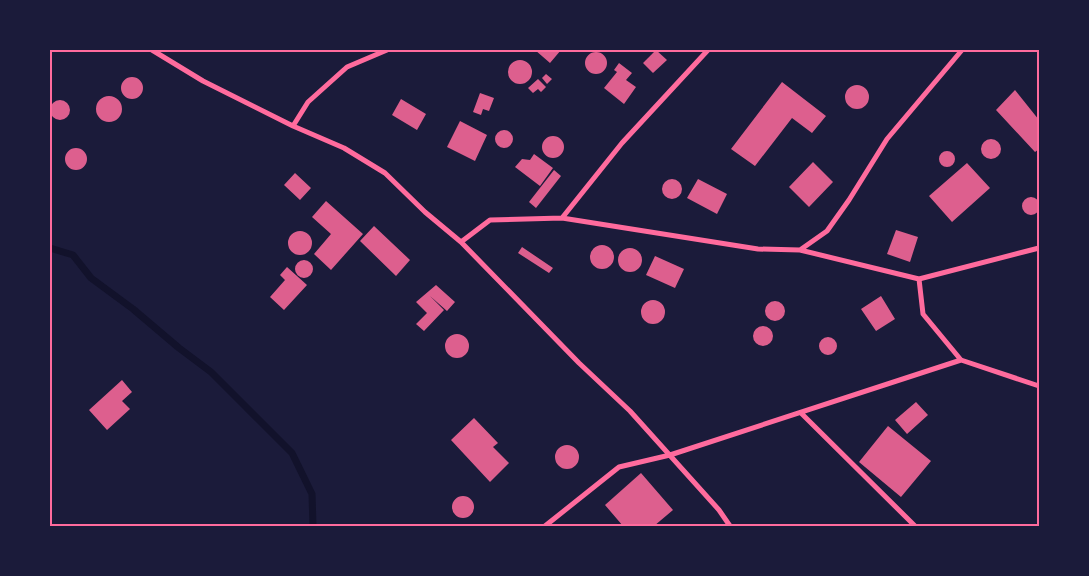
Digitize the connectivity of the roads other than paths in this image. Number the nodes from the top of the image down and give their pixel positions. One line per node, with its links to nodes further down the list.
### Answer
1 (152, 50): 5 (street)
2 (387, 50): 5 (street)
3 (708, 50): 6 (street)
4 (962, 50): 9 (street)
5 (293, 126): 7 (street)
6 (562, 218): 7 (street); 9 (street)
7 (461, 242): 14 (street)
8 (1039, 248): 10 (street)
9 (800, 250): 10 (street)
10 (919, 279): 11 (street)
11 (961, 360): 12 (street); 13 (street)
12 (1039, 386)
13 (801, 413): 14 (street); 17 (street)
14 (670, 455): 15 (street); 16 (street)
15 (545, 526)
16 (730, 526)
17 (916, 526)

